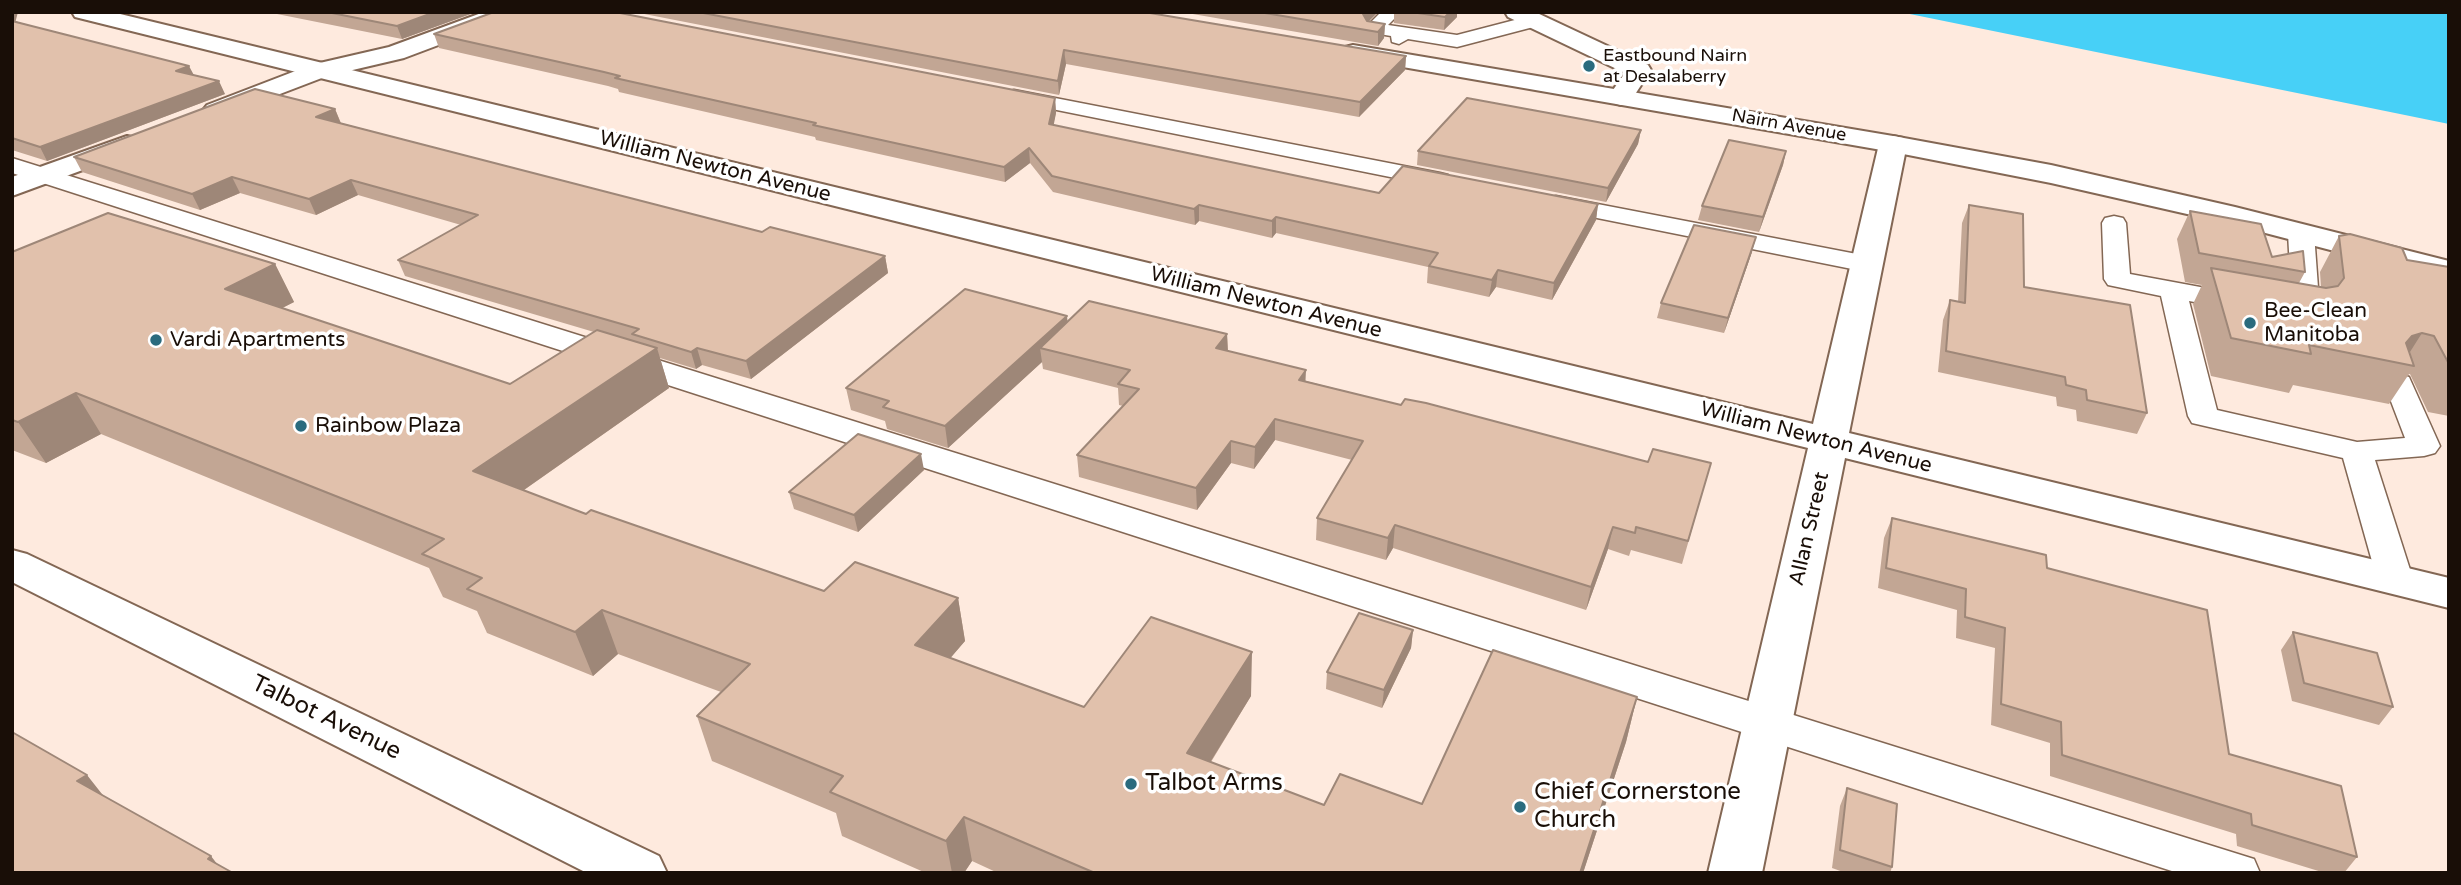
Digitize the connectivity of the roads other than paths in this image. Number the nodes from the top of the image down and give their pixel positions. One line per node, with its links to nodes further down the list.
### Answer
1 (83, 12): 9 (street, William Newton Avenue)
2 (444, 12): 9 (street)
3 (505, 12): 9 (street)
4 (1392, 12): 6 (lane)
5 (1525, 17): 6 (lane); 11 (street)
6 (1403, 33): 8 (lane)
7 (1326, 47): 8 (street, Nairn Avenue)
8 (1381, 56): 11 (street, Nairn Avenue)
9 (320, 70): 12 (street); 26 (street, William Newton Avenue)
10 (988, 91): 17 (lane)
11 (1621, 97): 14 (street, Nairn Avenue)
12 (197, 117)
13 (146, 136): 16 (street)
14 (1893, 144): 21 (street, Nairn Avenue); 22 (street, Allan Street)
15 (12, 165): 16 (lane)
16 (44, 175): 18 (street); 31 (lane)
17 (1454, 183)
18 (12, 187)
19 (1536, 199): 22 (lane)
20 (2114, 223): 24 (lane)
21 (2301, 233): 23 (street, Nairn Avenue); 24 (lane)
22 (1867, 264): 26 (street, Allan Street)
23 (2449, 271)
24 (2173, 290): 27 (lane)
25 (2399, 383): 27 (lane)
26 (1830, 441): 29 (street, William Newton Avenue); 31 (street, Allan Street)
27 (2357, 452): 29 (lane)
28 (12, 564): 32 (street, Talbot Avenue)
29 (2395, 579): 30 (street, William Newton Avenue)
30 (2449, 593)
31 (1767, 723): 33 (street, Allan Street); 34 (lane)
32 (640, 873)
33 (1735, 873)
34 (2238, 873)

